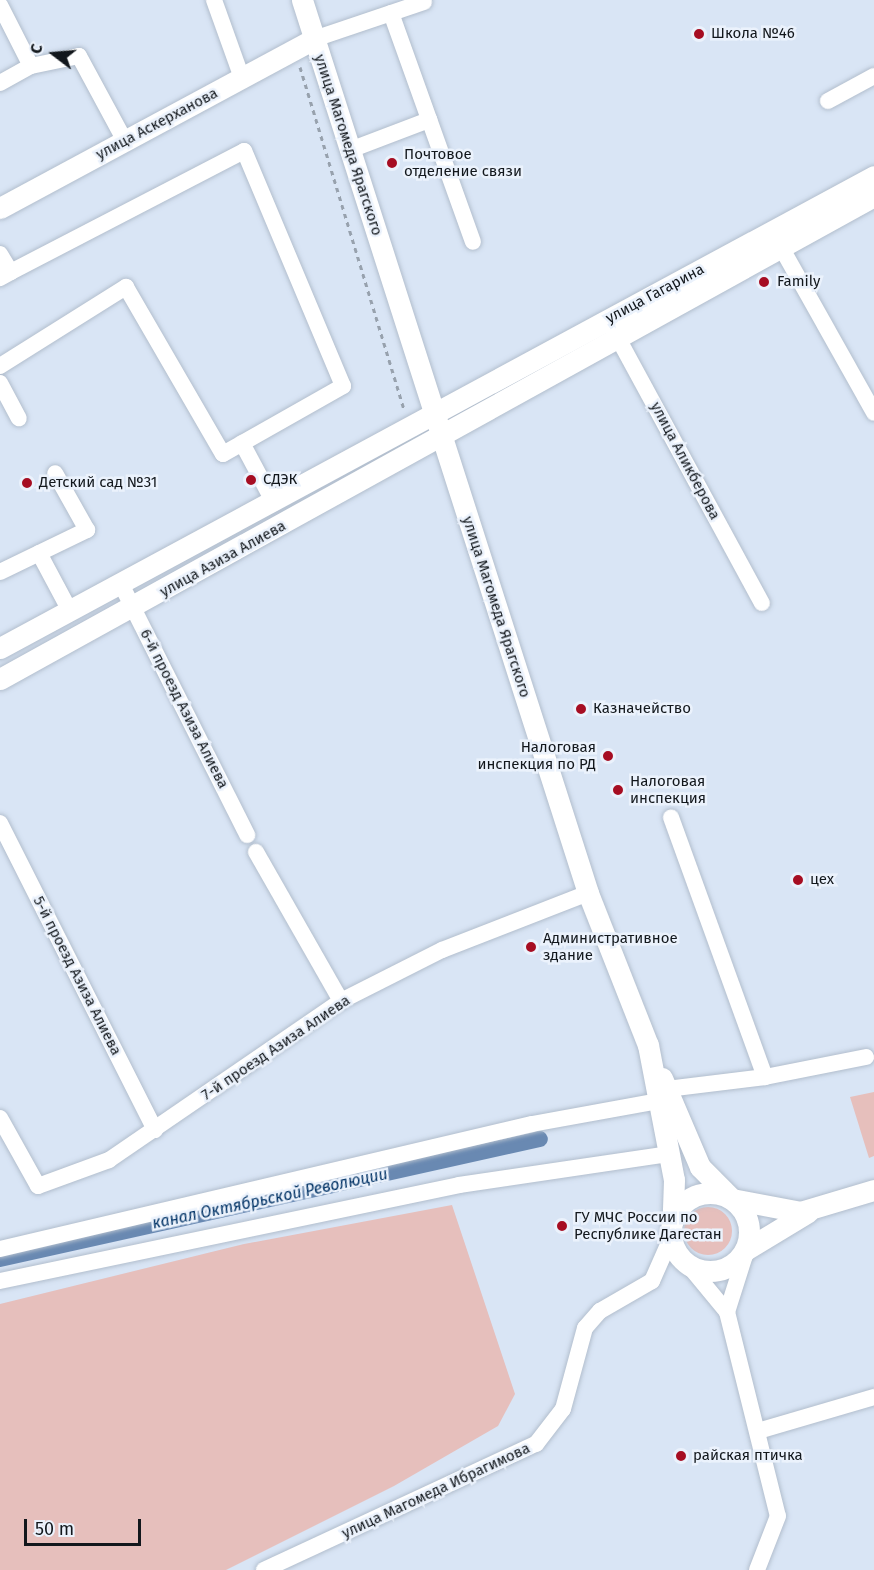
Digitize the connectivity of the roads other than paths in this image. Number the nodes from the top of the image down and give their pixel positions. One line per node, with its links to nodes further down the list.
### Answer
1 (214, 0): 9 (street)
2 (302, 0): 6 (main road, улица Магомеда Ярагского)
3 (425, 1): 5 (street)
4 (0, 5): 7 (street)
5 (391, 13): 6 (street); 12 (street)
6 (314, 39): 9 (main road, улица Аскерханова); 14 (main road, улица Магомеда Ярагского)
7 (31, 66): 10 (street); 13 (street)
8 (874, 76): 11 (street)
9 (242, 78): 13 (main road, улица Аскерханова)
10 (0, 83)
11 (828, 101)
12 (429, 120): 14 (street); 18 (street)
13 (125, 141): 17 (main road, улица Аскерханова)
14 (350, 150): 26 (main road, улица Магомеда Ярагского)
15 (874, 176): 22 (main road, улица Гагарина)
16 (874, 196): 19 (main road, улица Гагарина)
17 (0, 208)
18 (473, 242)
19 (781, 247): 23 (main road, улица Гагарина); 27 (street)
20 (0, 254): 21 (street)
21 (5, 275): 30 (street)
22 (608, 320): 23 (street, улица Аликберова); 26 (main road, улица Гагарина)
23 (620, 339): 29 (main road, улица Гагарина); 36 (street, улица Аликберова)
24 (0, 366): 30 (street)
25 (0, 383): 28 (street)
26 (435, 410): 29 (main road, улица Магомеда Ярагского); 32 (main road, улица Азиза Алиева)
27 (874, 413)
28 (19, 418)
29 (443, 433): 37 (main road, улица Азиза Алиева); 45 (main road, улица Магомеда Ярагского)
30 (242, 443): 32 (street)
31 (55, 473): 33 (street)
32 (274, 503): 35 (main road, улица Азиза Алиева)
33 (39, 553): 34 (street); 38 (street)
34 (0, 572)
35 (121, 584): 37 (street, 6-й проезд Азиза Алиева); 38 (main road, улица Азиза Алиева)
36 (762, 603)
37 (134, 608): 40 (main road, улица Азиза Алиева); 43 (street, 6-й проезд Азиза Алиева)
38 (70, 611): 39 (main road, улица Азиза Алиева)
39 (0, 648)
40 (0, 679)
41 (671, 818): 48 (street)
42 (0, 823): 51 (street, 5-й проезд Азиза Алиева)
43 (247, 835)
44 (256, 852): 46 (street)
45 (588, 893): 46 (street, 7-й проезд Азиза Алиева); 49 (main road, улица Магомеда Ярагского)
46 (341, 1001): 51 (street, 7-й проезд Азиза Алиева)
47 (866, 1057): 48 (street)
48 (765, 1077): 49 (street)
49 (663, 1095): 52 (main road, улица Магомеда Ярагского); 54 (main road); 56 (street)
50 (0, 1118): 51 (street, 7-й проезд Азиза Алиева)
51 (154, 1130)
52 (670, 1154): 55 (main road, улица Магомеда Ярагского); 59 (street)
53 (874, 1191): 54 (main road); 57 (main road)
54 (732, 1199): 55 (main road); 57 (main road)
55 (672, 1227): 58 (main road); 63 (street, улица Магомеда Ибрагимова)
56 (0, 1249)
57 (747, 1249): 58 (main road); 60 (street)
58 (689, 1266): 60 (street)
59 (0, 1281)
60 (727, 1312): 62 (street)
61 (874, 1397): 62 (street)
62 (758, 1431): 64 (street)
63 (264, 1570)
64 (757, 1570)

